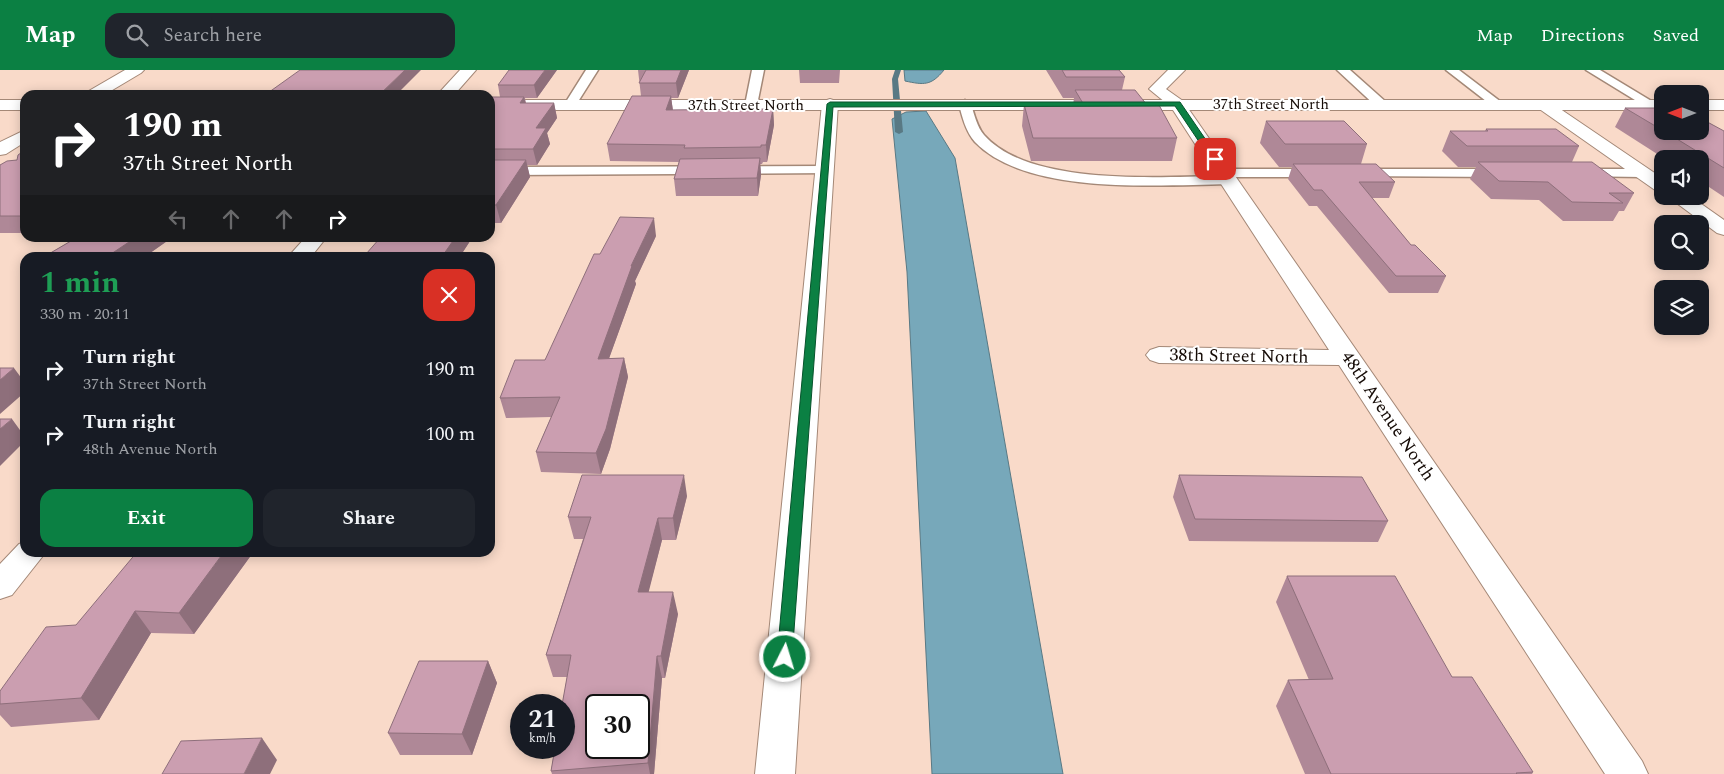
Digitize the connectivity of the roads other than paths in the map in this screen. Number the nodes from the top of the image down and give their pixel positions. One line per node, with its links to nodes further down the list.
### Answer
1 (136, 70): 9 (street)
2 (468, 70): 10 (street)
3 (592, 70): 18 (lane)
4 (758, 70): 19 (lane)
5 (1177, 70): 14 (street, 48th Avenue North)
6 (1342, 70): 20 (lane)
7 (1452, 70): 21 (lane)
8 (1592, 70): 11 (lane)
9 (102, 90)
10 (450, 90)
11 (1654, 103)
12 (842, 104): 13 (street, 37th Street North); 19 (street, 37th Street North); 28 (street)
13 (965, 104): 14 (street, 37th Street North); 33 (lane)
14 (1177, 104): 20 (street, 37th Street North); 33 (street, 48th Avenue North)
15 (0, 105): 16 (street)
16 (20, 105)
17 (495, 105): 18 (street, 37th Street North)
18 (570, 105): 19 (street, 37th Street North)
19 (751, 105)
20 (1382, 105): 21 (street, 37th Street North)
21 (1499, 105): 22 (street, 37th Street North)
22 (1544, 105): 23 (street, 37th Street North); 32 (street)
23 (1654, 105)
24 (1709, 105): 25 (street)
25 (1724, 105)
26 (20, 138): 27 (street)
27 (0, 150)
28 (825, 170): 29 (lane); 43 (street)
29 (495, 171)
30 (1513, 173): 33 (lane)
31 (1563, 173): 32 (lane)
32 (1642, 173): 34 (street)
33 (1226, 176): 40 (street, 48th Avenue North)
34 (1654, 181)
35 (1690, 205): 36 (street)
36 (1724, 228)
37 (312, 242): 38 (street)
38 (303, 252)
39 (1159, 355): 40 (street, 38th Street North)
40 (1349, 358): 44 (street, 48th Avenue North)
41 (26, 557): 42 (street)
42 (0, 586)
43 (775, 774)
44 (1628, 774)

